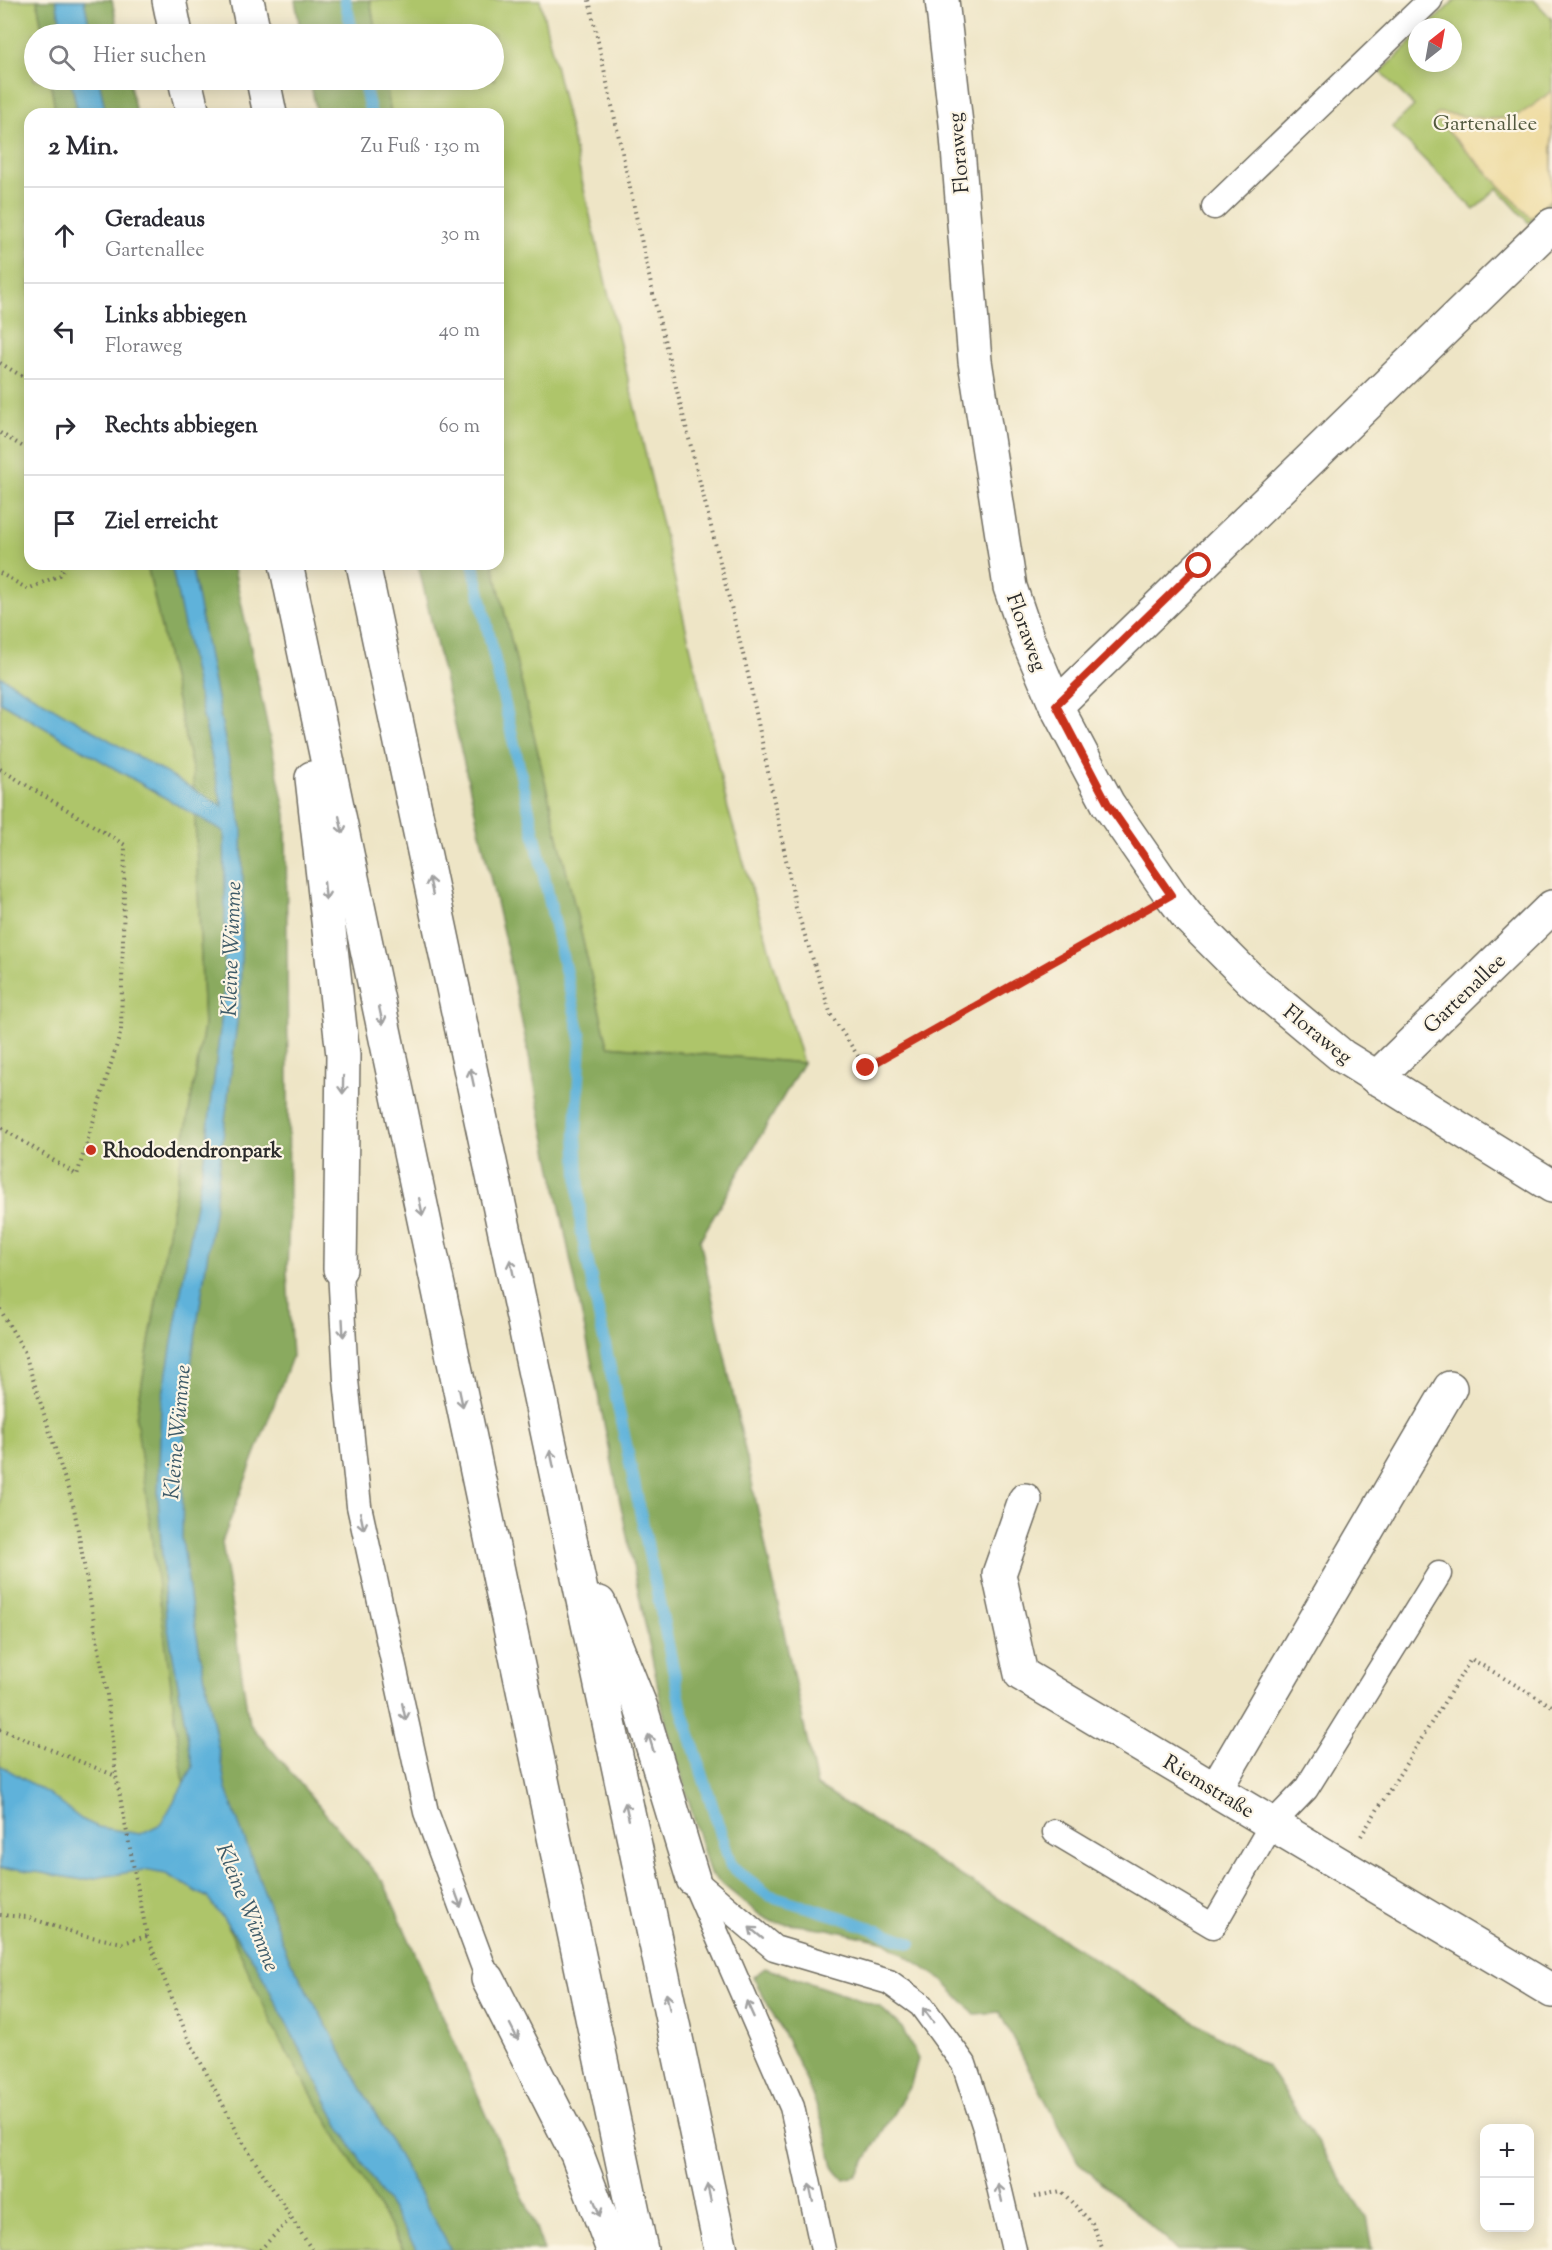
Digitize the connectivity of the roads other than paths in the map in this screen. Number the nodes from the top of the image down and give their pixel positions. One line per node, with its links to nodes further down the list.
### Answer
1 (169, 0): 5 (main road)
2 (247, 0): 6 (main road)
3 (942, 0): 15 (main road, Floraweg)
4 (1430, 0): 11 (lane)
5 (174, 24)
6 (252, 24)
7 (187, 90): 9 (main road)
8 (265, 90): 10 (main road)
9 (191, 108)
10 (269, 108)
11 (1214, 207)
12 (1552, 225): 15 (main road)
13 (364, 570): 22 (main road, one-way to 13)
14 (288, 573): 19 (main road, one-way to 19); 31 (main road, one-way to 31)
15 (1056, 705): 17 (main road, Floraweg)
16 (1552, 907): 17 (main road, Gartenallee)
17 (1376, 1078): 18 (main road, Floraweg)
18 (1552, 1186)
19 (340, 1269): 28 (lane, one-way to 28)
20 (1450, 1388): 24 (main road)
21 (1025, 1500): 24 (main road, Riemstraße)
22 (564, 1516): 27 (main road, one-way to 22); 32 (main road, one-way to 22)
23 (1439, 1574): 25 (lane)
24 (1215, 1790): 25 (main road, Riemstraße)
25 (1272, 1824): 26 (lane); 29 (main road, Riemstraße)
26 (1056, 1832)
27 (693, 1880): 33 (lane, one-way to 27); 34 (lane, one-way to 27)
28 (488, 1979): 30 (main road, one-way to 30)
29 (1552, 1991)
30 (613, 2250)
31 (640, 2250)
32 (721, 2250)
33 (823, 2250)
34 (1014, 2250)

